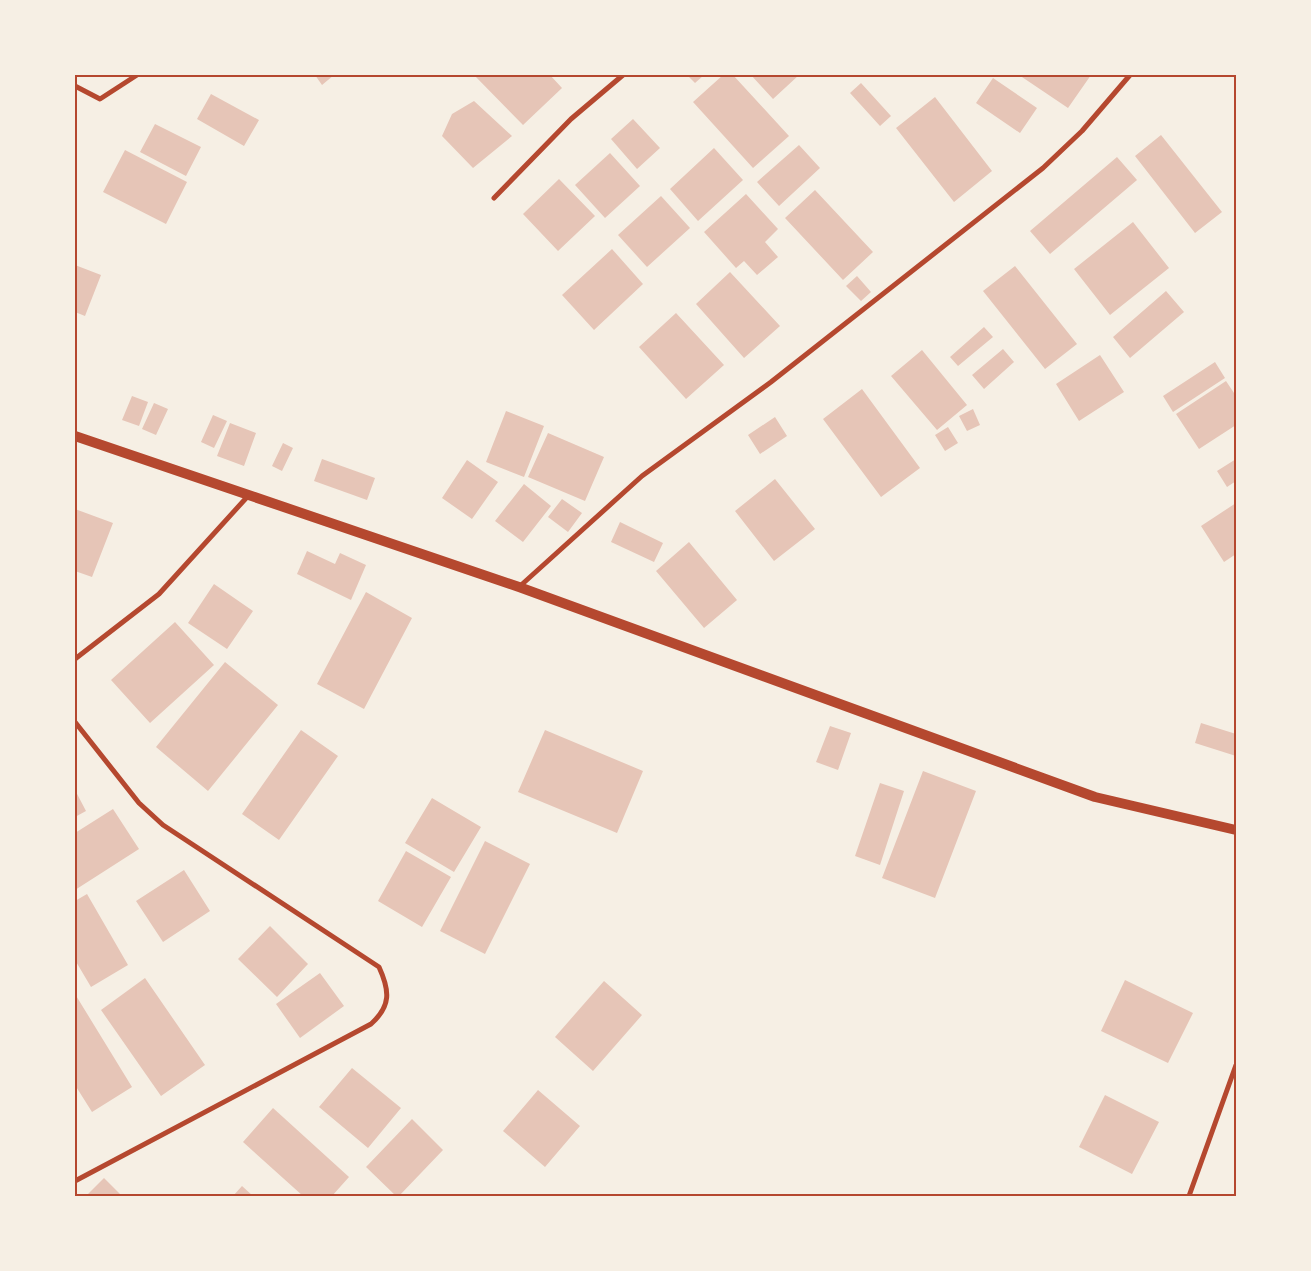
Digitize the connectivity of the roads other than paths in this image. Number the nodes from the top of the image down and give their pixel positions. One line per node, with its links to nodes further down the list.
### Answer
1 (137, 75): 4 (street)
2 (623, 75): 5 (street)
3 (1130, 75): 8 (street)
4 (75, 86)
5 (494, 198)
6 (75, 436): 7 (main road)
7 (248, 496): 8 (main road); 9 (street)
8 (519, 587): 11 (main road)
9 (75, 659)
10 (75, 722): 13 (street)
11 (1236, 830)
12 (1236, 1065): 14 (street)
13 (75, 1182)
14 (1189, 1196)

